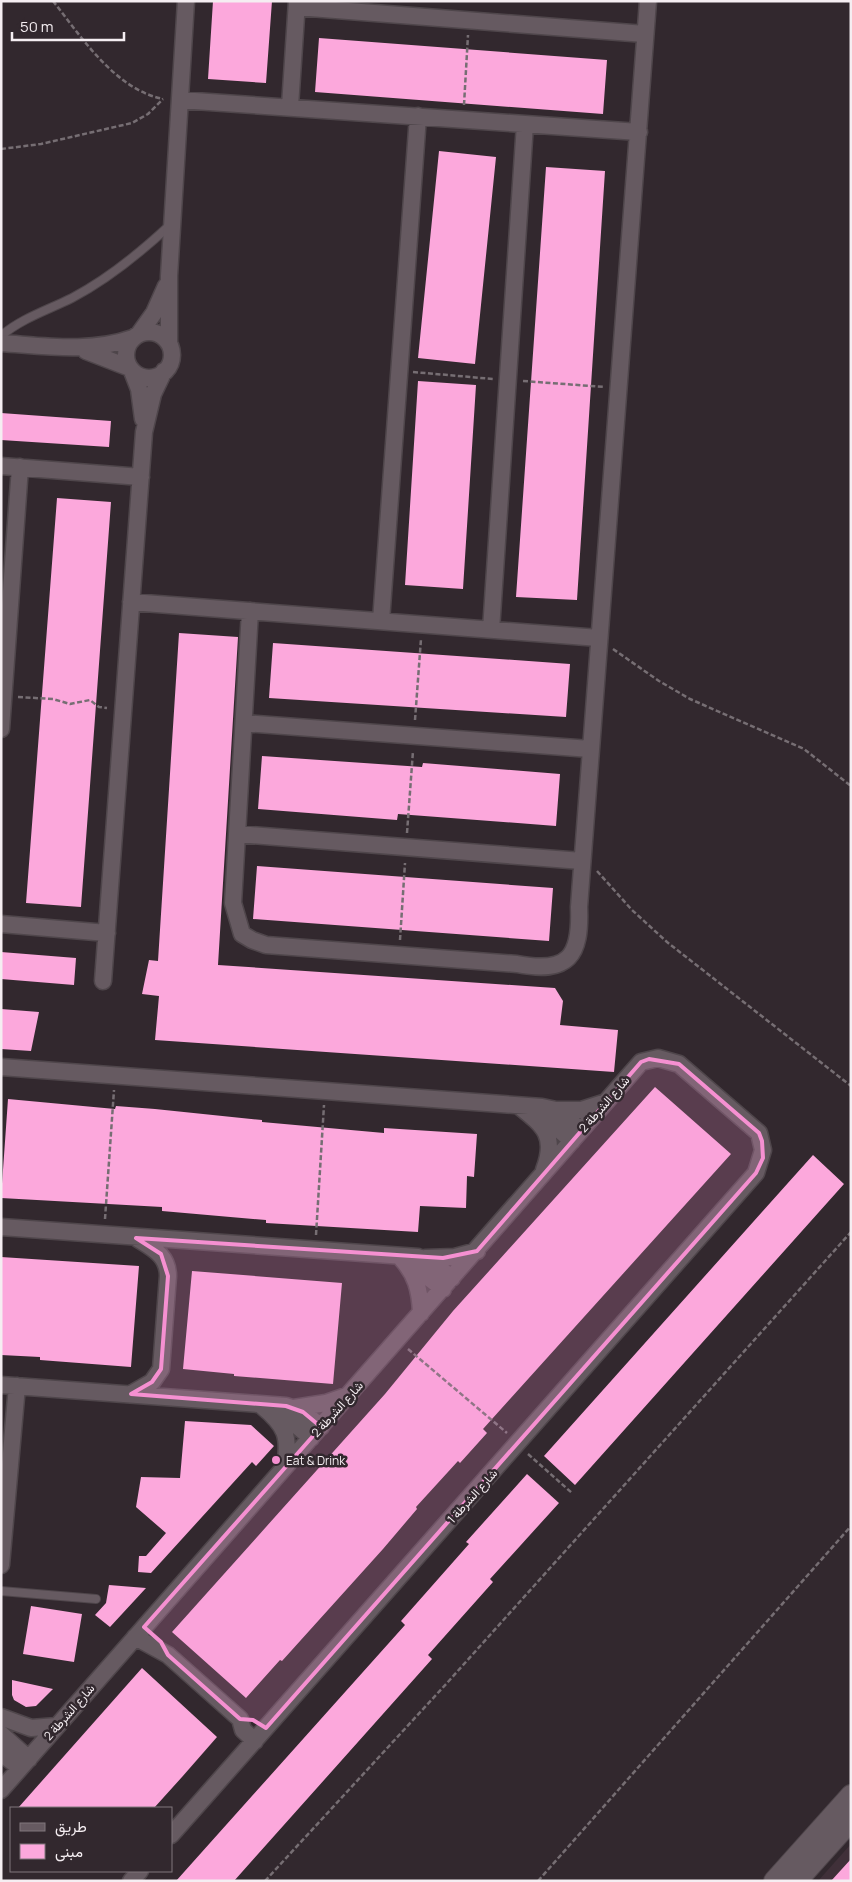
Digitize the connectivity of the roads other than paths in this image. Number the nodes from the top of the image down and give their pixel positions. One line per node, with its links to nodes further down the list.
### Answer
1 (186, 1): 5 (street)
2 (648, 1): 4 (street)
3 (297, 4): 4 (street); 6 (street)
4 (645, 34): 9 (street)
5 (180, 100): 6 (street); 10 (street)
6 (290, 106): 7 (street)
7 (418, 116): 8 (street); 25 (street)
8 (525, 124): 9 (street); 26 (street)
9 (639, 132): 27 (street)
10 (172, 224): 11 (street); 12 (lane)
11 (169, 276): 13 (street); 15 (street)
12 (1, 336)
13 (136, 336): 15 (street); 16 (street); 17 (street)
14 (1, 343): 16 (street)
15 (169, 344): 18 (street)
16 (77, 348): 17 (street)
17 (131, 369): 18 (street); 19 (street)
18 (164, 371): 19 (street)
19 (144, 432): 22 (street)
20 (1, 466): 21 (street)
21 (20, 467): 22 (street); 29 (street)
22 (140, 477): 23 (street)
23 (131, 602): 24 (street); 34 (street)
24 (250, 611): 25 (street); 28 (street)
25 (381, 621): 26 (street)
26 (491, 630): 27 (street)
27 (599, 638): 30 (street)
28 (244, 722): 30 (street); 31 (street)
29 (1, 729)
30 (590, 749): 32 (street)
31 (238, 834): 32 (street); 32 (street)
32 (582, 861)
33 (1, 924): 34 (street)
34 (107, 933): 35 (street)
35 (103, 980)
36 (1, 1067): 38 (street)
37 (606, 1102): 39 (street); 40 (street, شارع الشرطة 2); 41 (street, شارع الشرطة 2)
38 (526, 1106): 39 (street); 40 (street); 42 (street)
39 (556, 1110): 40 (street)
40 (577, 1136): 42 (street, شارع الشرطة 2)
41 (763, 1150): 64 (street, شارع الشرطة 1)
42 (542, 1176): 45 (street, شارع الشرطة 2)
43 (1, 1227): 44 (street)
44 (136, 1238): 46 (street); 51 (street)
45 (477, 1251): 47 (street); 48 (street, شارع الشرطة 2)
46 (400, 1257): 47 (street); 48 (street); 49 (street)
47 (419, 1258): 48 (street)
48 (448, 1284): 49 (street, شارع الشرطة 2)
49 (421, 1314): 52 (street, شارع الشرطة 2)
50 (9, 1385): 51 (street); 57 (street)
51 (131, 1394): 53 (street)
52 (351, 1394): 54 (street); 55 (street, شارع الشرطة 2)
53 (268, 1406): 54 (street); 55 (street); 56 (street)
54 (294, 1408): 55 (street)
55 (316, 1433): 56 (street, شارع الشرطة 2)
56 (285, 1467): 60 (street, شارع الشرطة 2)
57 (1, 1565)
58 (1, 1591): 59 (lane)
59 (96, 1599)
60 (140, 1632): 62 (street, شارع الشرطة 2); 64 (street)
61 (1, 1717): 62 (street)
62 (57, 1726): 66 (street, شارع الشرطة 2)
63 (1, 1734): 66 (street)
64 (260, 1735): 70 (street, شارع الشرطة 1)
65 (1, 1753): 66 (street)
66 (24, 1763): 67 (street, شارع الشرطة 2)
67 (1, 1790)
68 (851, 1795): 71 (street)
69 (851, 1821): 72 (street)
70 (172, 1834)
71 (774, 1881)
72 (798, 1881)

